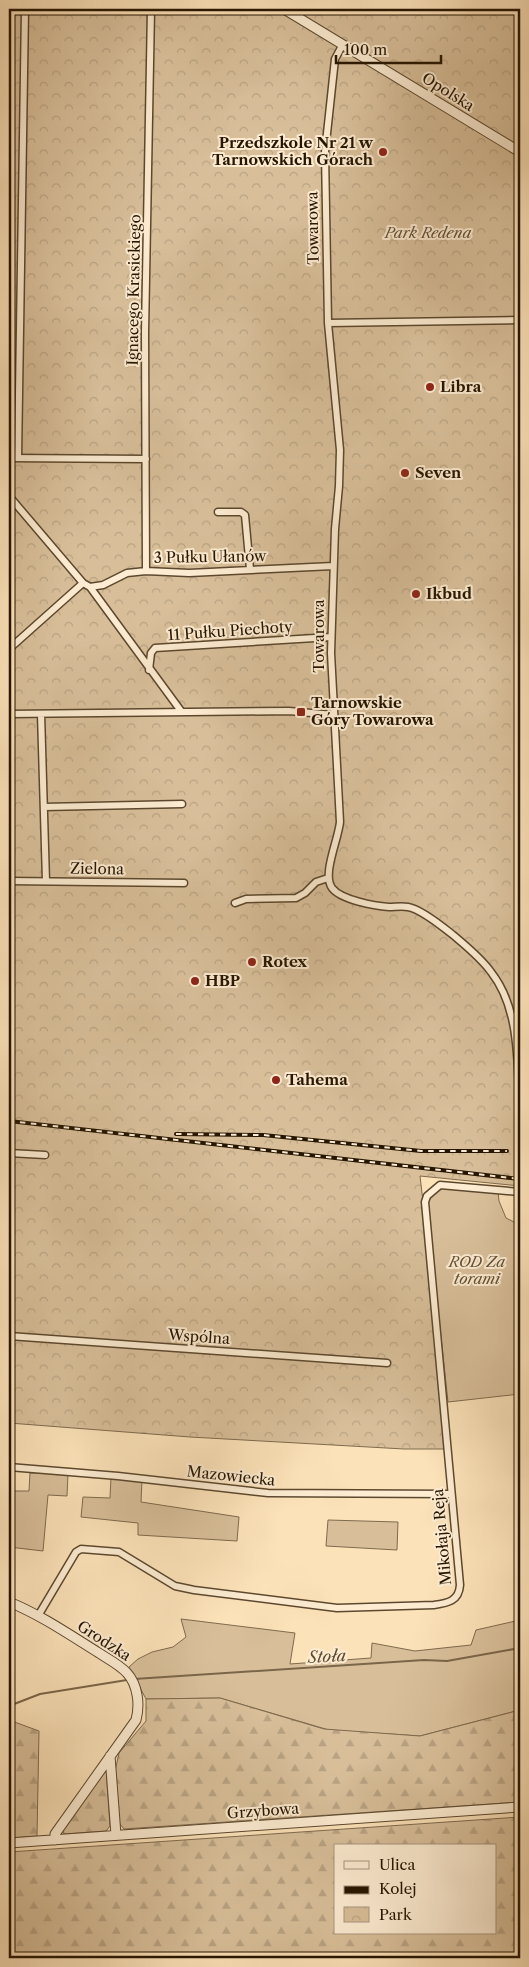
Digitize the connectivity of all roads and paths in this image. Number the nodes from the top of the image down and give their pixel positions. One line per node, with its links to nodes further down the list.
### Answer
1 (25, 9): 9 (street)
2 (152, 9): 10 (street, Ignacego Krasickiego)
3 (284, 9): 4 (street, Opolska)
4 (343, 44): 5 (street, Opolska); 7 (street, Towarowa)
5 (520, 152)
6 (520, 320): 7 (street)
7 (328, 323): 13 (street, Towarowa)
8 (9, 458): 9 (street)
9 (18, 458): 10 (street)
10 (146, 459): 15 (street, Ignacego Krasickiego)
11 (9, 496): 16 (street)
12 (218, 512): 14 (street)
13 (333, 566): 14 (street, 3 Pułku Ułanów); 18 (street, Towarowa)
14 (250, 569): 15 (street, 3 Pułku Ułanów)
15 (146, 571): 17 (street, 3 Pułku Ułanów)
16 (83, 583): 17 (street); 19 (street)
17 (90, 587): 20 (street)
18 (331, 638): 20 (street, 11 Pułku Piechoty); 24 (street, Towarowa)
19 (9, 649)
20 (149, 670): 21 (street)
21 (179, 709): 23 (street); 24 (street)
22 (9, 714): 23 (street)
23 (41, 714): 26 (street)
24 (334, 715): 27 (street, Towarowa)
25 (182, 804): 26 (street)
26 (44, 807): 29 (street)
27 (328, 878): 31 (street); 32 (street)
28 (9, 881): 29 (street, Zielona)
29 (46, 881): 30 (street, Zielona)
30 (184, 883)
31 (235, 903)
32 (520, 1112)
33 (9, 1153): 34 (street)
34 (45, 1155)
35 (520, 1192): 39 (street, Mikołaja Reja)
36 (9, 1336): 37 (street, Wspólna)
37 (387, 1363)
38 (9, 1467): 39 (street, Mazowiecka)
39 (451, 1494): 41 (street, Mikołaja Reja)
40 (9, 1602): 41 (street, Grodzka)
41 (38, 1616): 42 (street, Grodzka)
42 (110, 1756): 44 (street); 45 (street, Grodzka)
43 (520, 1807): 44 (street, Grzybowa)
44 (116, 1835): 45 (street, Grzybowa)
45 (55, 1840): 46 (street, Grzybowa)
46 (9, 1843)

